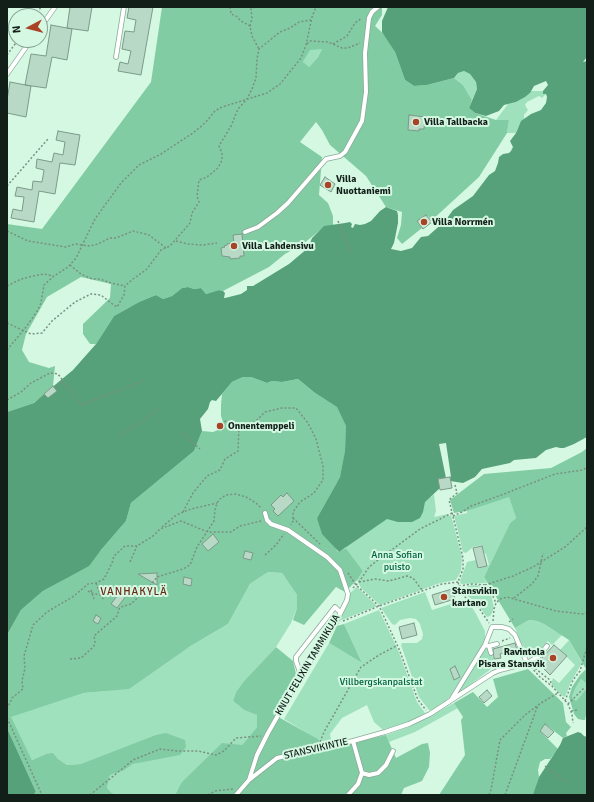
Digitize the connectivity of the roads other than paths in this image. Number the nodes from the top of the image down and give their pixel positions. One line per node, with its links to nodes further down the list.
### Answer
1 (55, 7): 4 (lane)
2 (124, 7): 6 (lane)
3 (378, 7): 8 (lane)
4 (48, 17)
5 (25, 48): 7 (lane)
6 (116, 57)
7 (7, 74)
8 (245, 232)
9 (265, 513): 10 (lane, KNUT FELIXIN TAMMIKUJA)
10 (340, 612): 16 (lane, KNUT FELIXIN TAMMIKUJA); 16 (lane)
11 (497, 644): 12 (lane)
12 (487, 646): 14 (lane); 15 (lane); 17 (lane)
13 (547, 646): 15 (lane)
14 (491, 653)
15 (527, 663): 17 (lane, STANSVIKINTIE)
16 (301, 675): 21 (lane, KNUT FELIXIN TAMMIKUJA)
17 (451, 701): 18 (lane, STANSVIKINTIE)
18 (353, 741): 20 (lane); 21 (lane, STANSVIKINTIE)
19 (393, 751): 20 (lane)
20 (362, 773): 23 (lane)
21 (249, 780): 22 (lane, STANSVIKINTIE)
22 (236, 795)
23 (348, 795)

